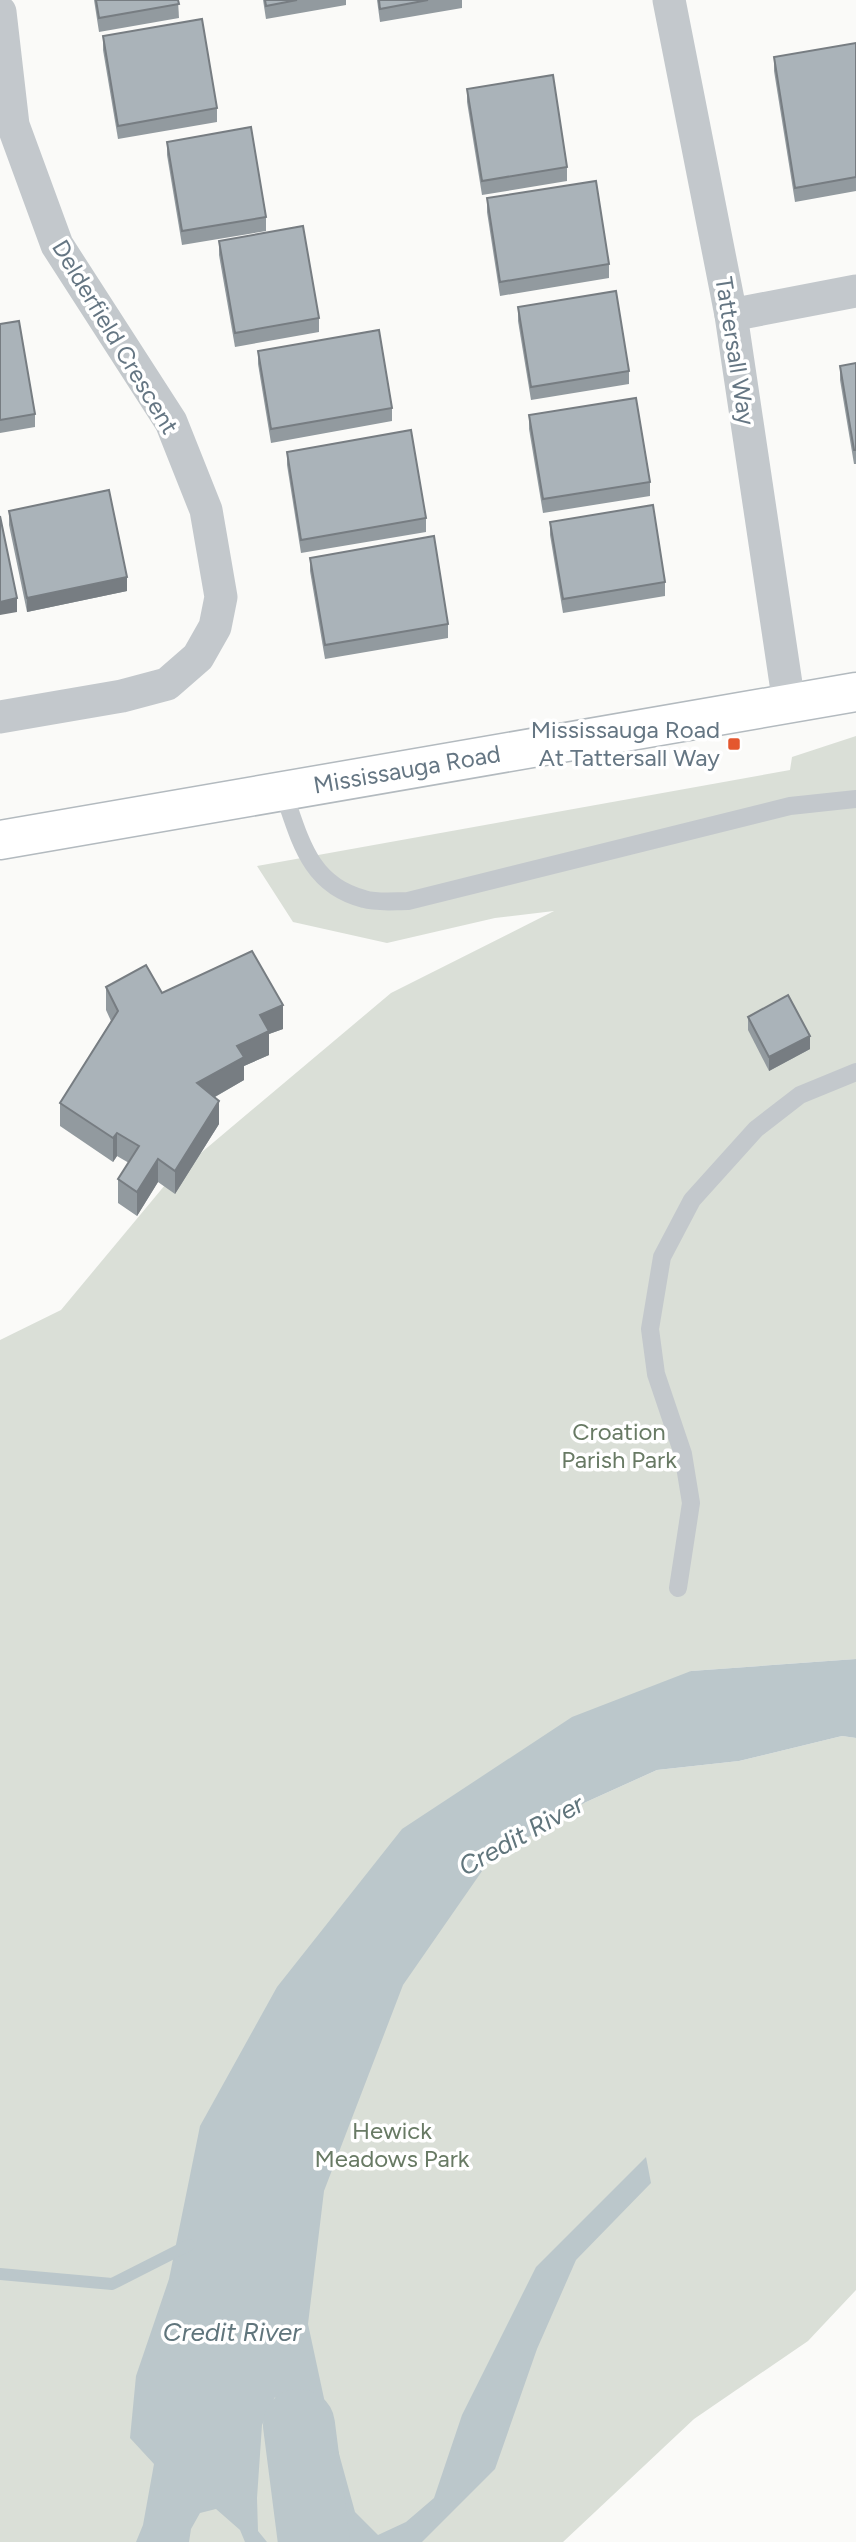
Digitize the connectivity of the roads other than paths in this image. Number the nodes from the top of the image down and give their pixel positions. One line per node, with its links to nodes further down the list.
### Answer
1 (669, 0): 4 (street, Tattersall Way)
2 (0, 12): 7 (street, Delderfield Crescent)
3 (856, 290): 4 (street)
4 (730, 315): 6 (street, Tattersall Way)
5 (856, 692): 6 (main road, Mississauga Road)
6 (789, 704): 8 (main road, Mississauga Road)
7 (0, 717)
8 (283, 791): 9 (lane); 10 (main road, Mississauga Road)
9 (856, 799)
10 (0, 840)
11 (856, 1072): 12 (lane)
12 (678, 1588)

